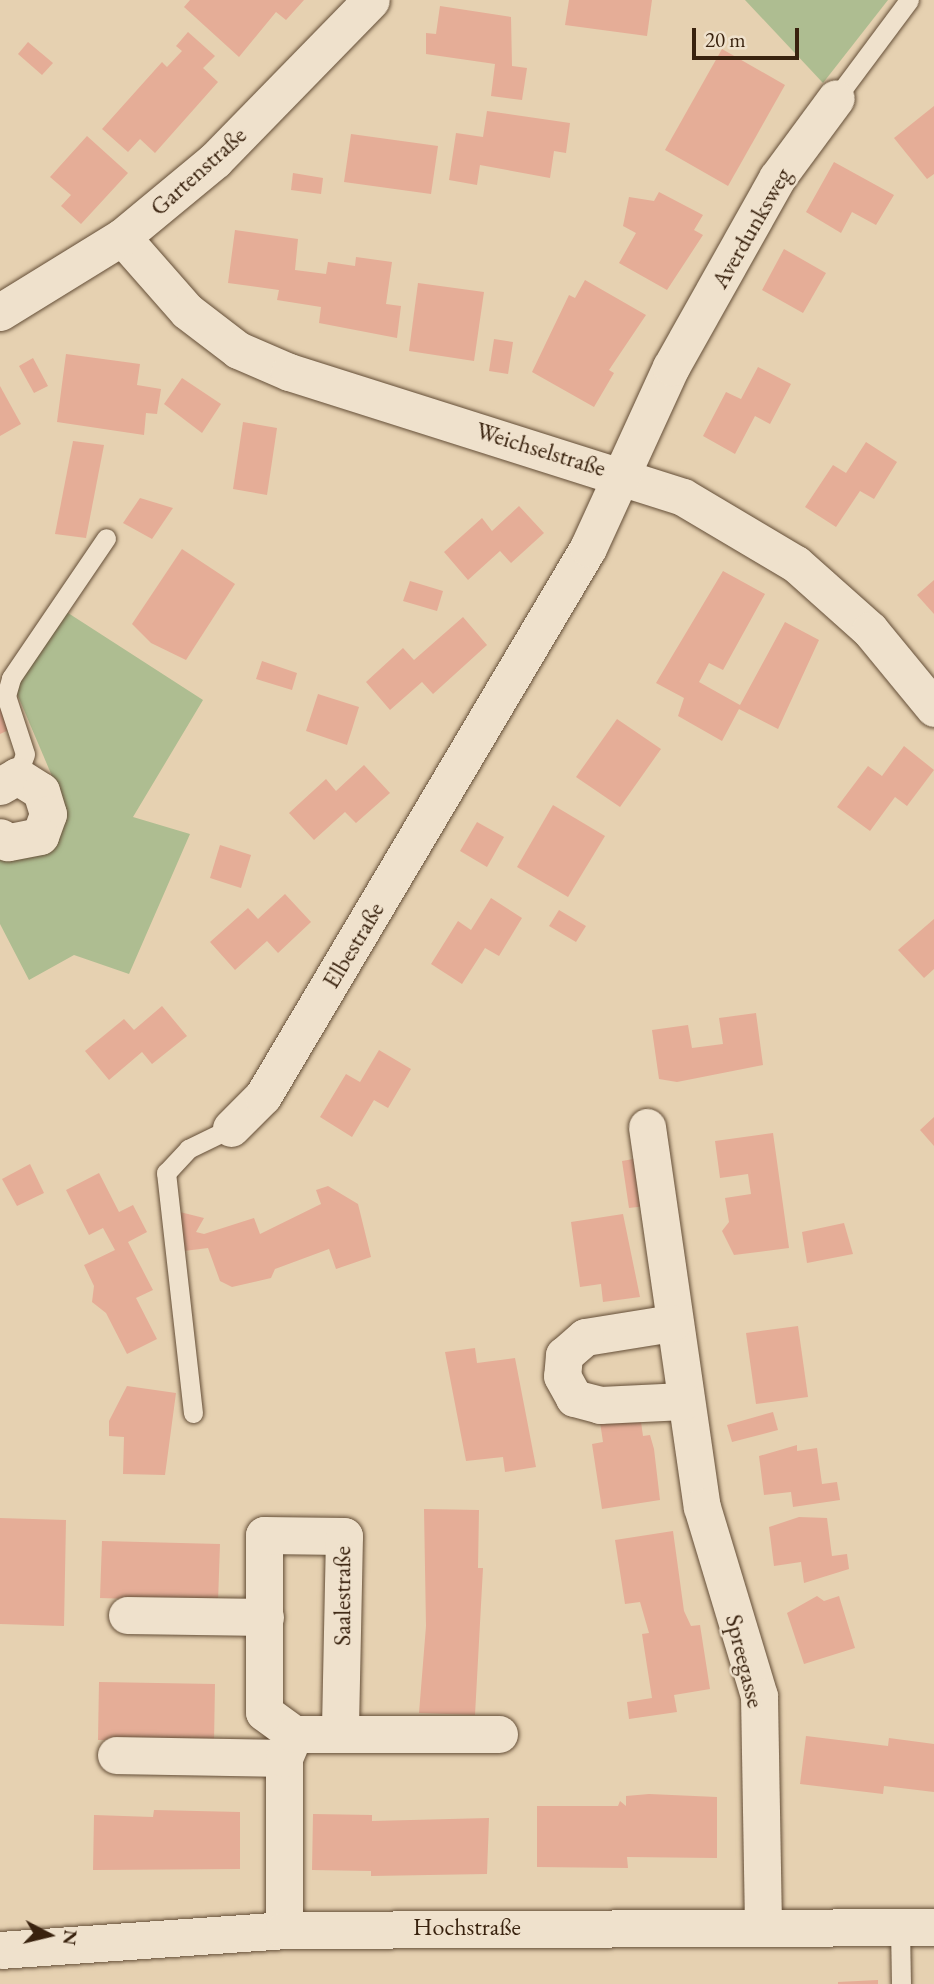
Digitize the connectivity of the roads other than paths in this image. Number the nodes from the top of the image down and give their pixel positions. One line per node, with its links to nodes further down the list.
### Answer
1 (371, 0): 4 (street, Gartenstraße)
2 (909, 0): 3 (lane, Averdunksweg)
3 (835, 98): 6 (street, Averdunksweg)
4 (122, 237): 5 (street, Gartenstraße); 6 (street, Weichselstraße)
5 (0, 312)
6 (623, 474): 8 (street, Weichselstraße); 12 (street, Elbestraße)
7 (106, 538): 9 (lane)
8 (934, 708)
9 (9, 781): 10 (street)
10 (0, 836)
11 (647, 1127): 13 (street, Spreegasse)
12 (231, 1128): 15 (lane, Elbestraße)
13 (671, 1323): 14 (street, Spreegasse); 14 (street)
14 (684, 1401): 22 (street, Spreegasse)
15 (193, 1413)
16 (127, 1615): 17 (street)
17 (265, 1617): 18 (street, Saalestraße); 20 (street, Saalestraße)
18 (340, 1732): 19 (street); 20 (street)
19 (499, 1734)
20 (289, 1746): 21 (street); 24 (street)
21 (116, 1755)
22 (763, 1926): 23 (street, Hochstraße); 24 (street, Hochstraße)
23 (917, 1927): 26 (lane)
24 (284, 1930): 25 (street, Hochstraße)
25 (0, 1950)
26 (901, 1984)

